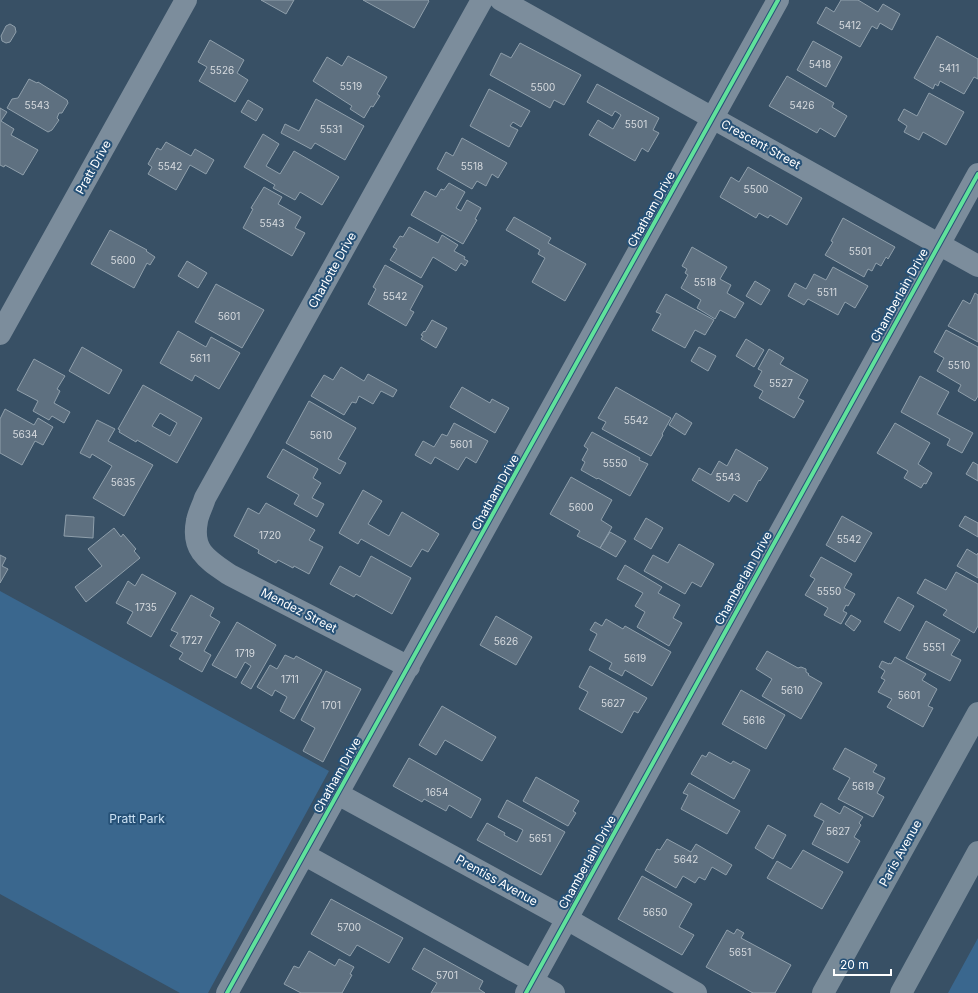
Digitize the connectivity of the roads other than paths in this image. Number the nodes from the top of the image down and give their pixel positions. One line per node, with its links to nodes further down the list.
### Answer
1 (186, 0): 9 (street, Pratt Drive)
2 (482, 0): 10 (street, Charlotte Drive)
3 (501, 0): 5 (street, Crescent Street)
4 (778, 0): 5 (street, Chatham Drive)
5 (713, 118): 7 (street, Crescent Street); 11 (street, Chatham Drive)
6 (978, 174): 7 (street, Chamberlain Drive)
7 (939, 244): 8 (street, Crescent Street); 16 (street, Chamberlain Drive)
8 (978, 266)
9 (0, 334)
10 (196, 544): 11 (street, Mendez Street)
11 (409, 667): 13 (street, Chatham Drive)
12 (978, 713): 21 (street, Paris Avenue)
13 (338, 794): 15 (street, Chatham Drive); 16 (street, Prentiss Avenue)
14 (978, 852): 22 (street)
15 (305, 855): 17 (street); 18 (street, Chatham Drive)
16 (567, 919): 17 (street, Chamberlain Drive); 20 (street, Prentiss Avenue)
17 (530, 987): 19 (street)
18 (227, 993)
19 (554, 993)
20 (696, 993)
21 (823, 993)
22 (901, 993)

